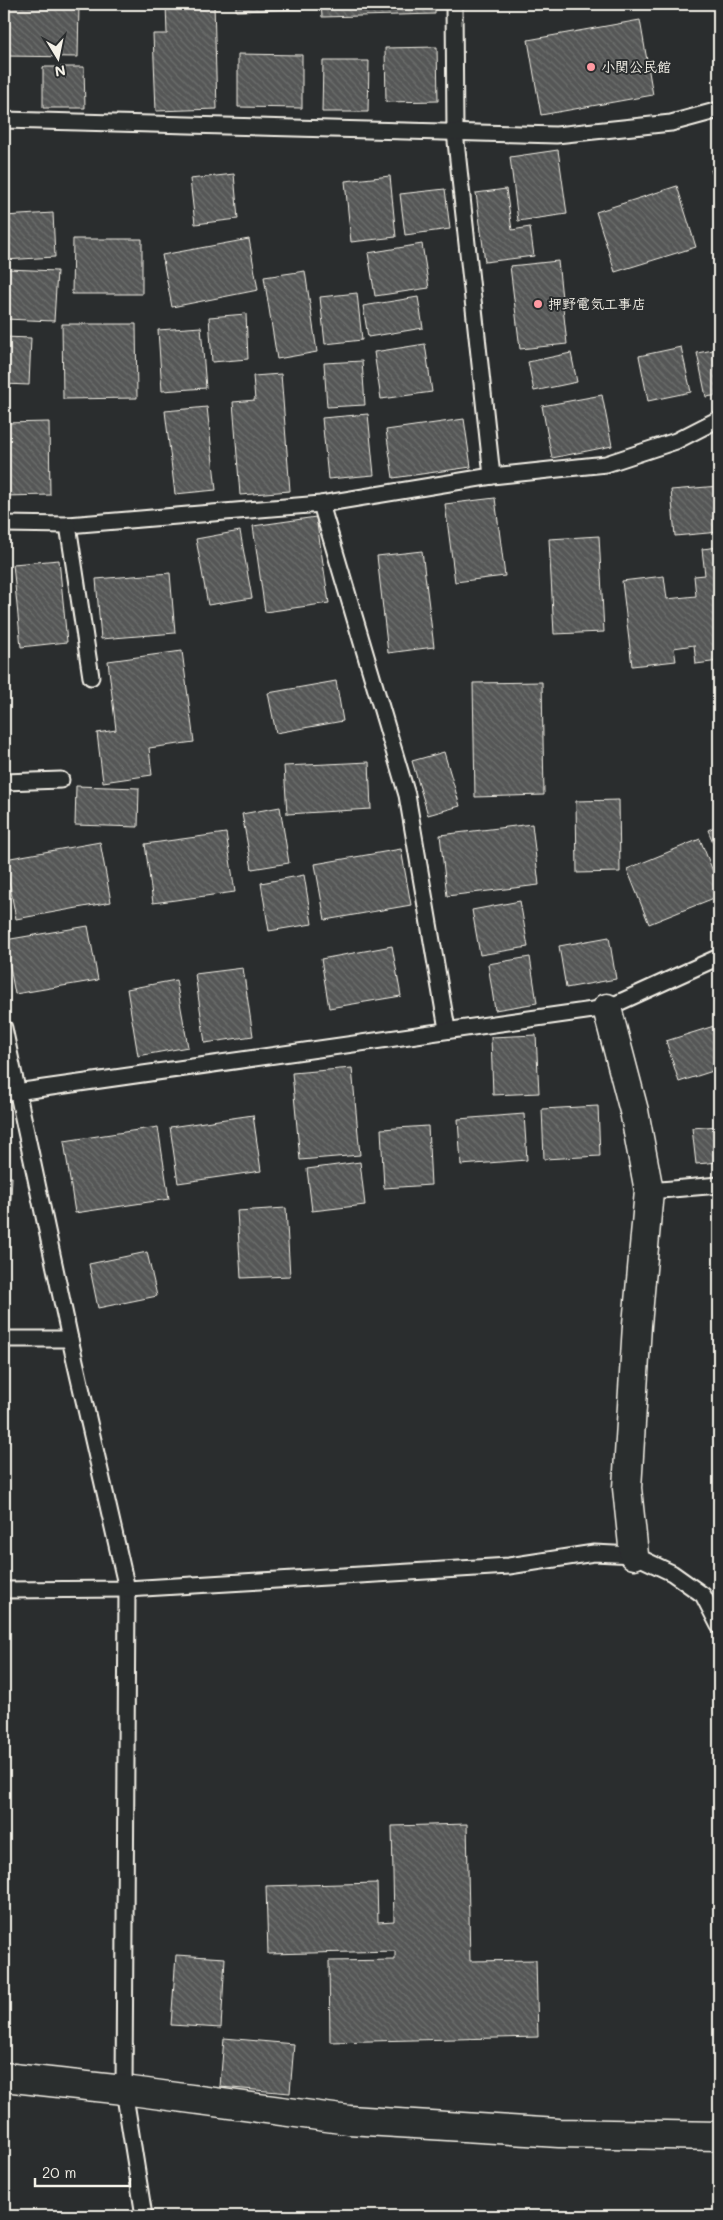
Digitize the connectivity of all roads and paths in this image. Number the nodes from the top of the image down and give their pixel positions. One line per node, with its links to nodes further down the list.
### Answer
1 (454, 4): 4 (lane)
2 (719, 110): 4 (lane)
3 (4, 120): 4 (lane)
4 (454, 132): 6 (lane)
5 (719, 420): 6 (lane)
6 (492, 476): 7 (lane)
7 (321, 504): 9 (lane); 16 (lane)
8 (4, 524): 9 (lane)
9 (68, 525): 10 (lane)
10 (91, 677)
11 (61, 780): 12 (lane)
12 (4, 782)
13 (719, 957): 14 (lane)
14 (607, 1008): 16 (lane); 19 (street)
15 (4, 1028): 17 (lane)
16 (446, 1030): 17 (lane)
17 (10, 1092): 21 (lane)
18 (719, 1185): 19 (lane)
19 (649, 1191): 22 (street)
20 (4, 1339): 21 (lane)
21 (70, 1339): 23 (lane)
22 (634, 1556): 23 (lane); 25 (lane)
23 (126, 1589): 24 (lane); 27 (lane)
24 (4, 1590)
25 (719, 1626)
26 (4, 2076): 27 (street)
27 (124, 2090): 28 (street); 29 (lane)
28 (719, 2136)
29 (144, 2216)

